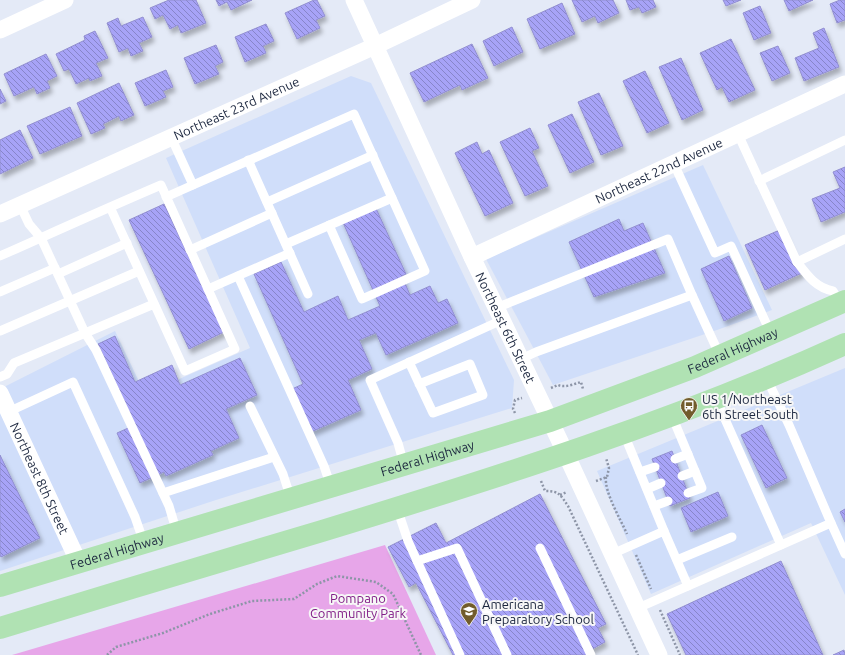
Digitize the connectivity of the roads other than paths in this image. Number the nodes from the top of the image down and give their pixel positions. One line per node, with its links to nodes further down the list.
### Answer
1 (64, 0): 4 (street)
2 (354, 0): 5 (street, Northeast 6th Street)
3 (472, 0): 5 (street, Northeast 23rd Avenue)
4 (0, 30)
5 (375, 46): 8 (street, Northeast 23rd Avenue); 30 (street, Northeast 6th Street)
6 (845, 84): 7 (street, Northeast 22nd Avenue)
7 (738, 134): 12 (street, Northeast 22nd Avenue); 13 (lane)
8 (171, 137): 14 (lane); 18 (street, Northeast 23rd Avenue)
9 (845, 140): 13 (lane)
10 (373, 155): 11 (lane); 16 (lane); 17 (lane)
11 (248, 160): 14 (lane); 17 (lane)
12 (674, 164): 30 (street, Northeast 22nd Avenue); 45 (lane)
13 (759, 180): 31 (lane)
14 (192, 185): 15 (lane)
15 (166, 197): 19 (lane); 27 (lane)
16 (392, 198): 22 (lane); 22 (lane)
17 (267, 202): 20 (lane)
18 (20, 205): 21 (street, Northeast 23rd Avenue); 23 (lane)
19 (110, 207): 23 (lane); 25 (lane)
20 (272, 213): 26 (lane); 27 (lane)
21 (0, 214)
22 (329, 225): 26 (lane)
23 (41, 238): 29 (lane); 32 (lane)
24 (845, 239): 31 (lane)
25 (127, 243): 32 (lane); 33 (lane)
26 (286, 244): 28 (lane)
27 (190, 250): 35 (lane)
28 (290, 253): 34 (lane); 37 (lane)
29 (0, 256)
30 (472, 257): 42 (street, Northeast 6th Street)
31 (797, 262): 40 (lane)
32 (56, 271): 36 (lane); 39 (lane)
33 (139, 271): 39 (lane); 41 (lane)
34 (238, 276): 35 (lane); 70 (lane)
35 (208, 289): 41 (lane)
36 (0, 292)
37 (308, 294)
38 (692, 295): 42 (lane); 47 (lane); 48 (lane)
39 (70, 301): 43 (lane); 44 (lane)
40 (842, 302): 45 (main road, Federal Highway)
41 (154, 304): 44 (lane)
42 (499, 314): 48 (street, Northeast 6th Street); 49 (lane)
43 (0, 331)
44 (85, 333): 50 (lane); 72 (lane)
45 (771, 334): 47 (main road, Federal Highway)
46 (845, 344): 51 (main road)
47 (720, 356): 58 (main road, Federal Highway)
48 (521, 359): 58 (street, Northeast 6th Street)
49 (410, 362): 52 (lane); 64 (lane)
50 (0, 377)
51 (767, 379): 54 (main road); 78 (lane)
52 (419, 384): 52 (lane)
53 (0, 393): 56 (street, Northeast 8th Street)
54 (716, 399): 57 (main road); 83 (lane)
55 (250, 406): 62 (lane)
56 (8, 412): 82 (lane); 89 (street, Northeast 8th Street)
57 (672, 416): 59 (main road); 61 (lane)
58 (550, 421): 60 (street, Northeast 6th Street); 64 (main road, Federal Highway)
59 (624, 434): 60 (main road); 67 (lane)
60 (566, 454): 77 (main road); 85 (street, Northeast 6th Street)
61 (688, 454): 63 (lane); 66 (lane)
62 (274, 457): 72 (lane); 74 (lane)
63 (676, 459)
64 (404, 465): 70 (main road, Federal Highway)
65 (655, 467): 67 (lane)
66 (694, 471): 68 (lane); 73 (lane)
67 (640, 472): 71 (lane)
68 (682, 476)
69 (661, 484): 71 (lane)
70 (331, 487): 74 (main road, Federal Highway)
71 (647, 489): 76 (lane)
72 (163, 493): 80 (lane)
73 (688, 493)
74 (291, 499): 80 (main road, Federal Highway)
75 (668, 501): 76 (lane)
76 (654, 506): 79 (lane)
77 (397, 508): 88 (lane); 93 (main road)
78 (831, 523): 83 (lane); 86 (lane)
79 (664, 531): 85 (lane); 87 (lane)
80 (177, 534): 82 (main road, Federal Highway)
81 (732, 536): 87 (lane)
82 (144, 543): 89 (main road, Federal Highway)
83 (781, 545): 91 (lane)
84 (540, 548): 96 (lane)
85 (612, 554): 92 (street, Northeast 6th Street)
86 (845, 554)
87 (677, 560): 91 (lane)
88 (417, 561): 94 (lane); 95 (lane)
89 (79, 563): 90 (main road, Federal Highway)
90 (0, 586)
91 (688, 586): 92 (lane)
92 (638, 608): 97 (street, Northeast 6th Street)
93 (0, 628)
94 (460, 655)
95 (507, 655)
96 (591, 655)
97 (659, 655)

